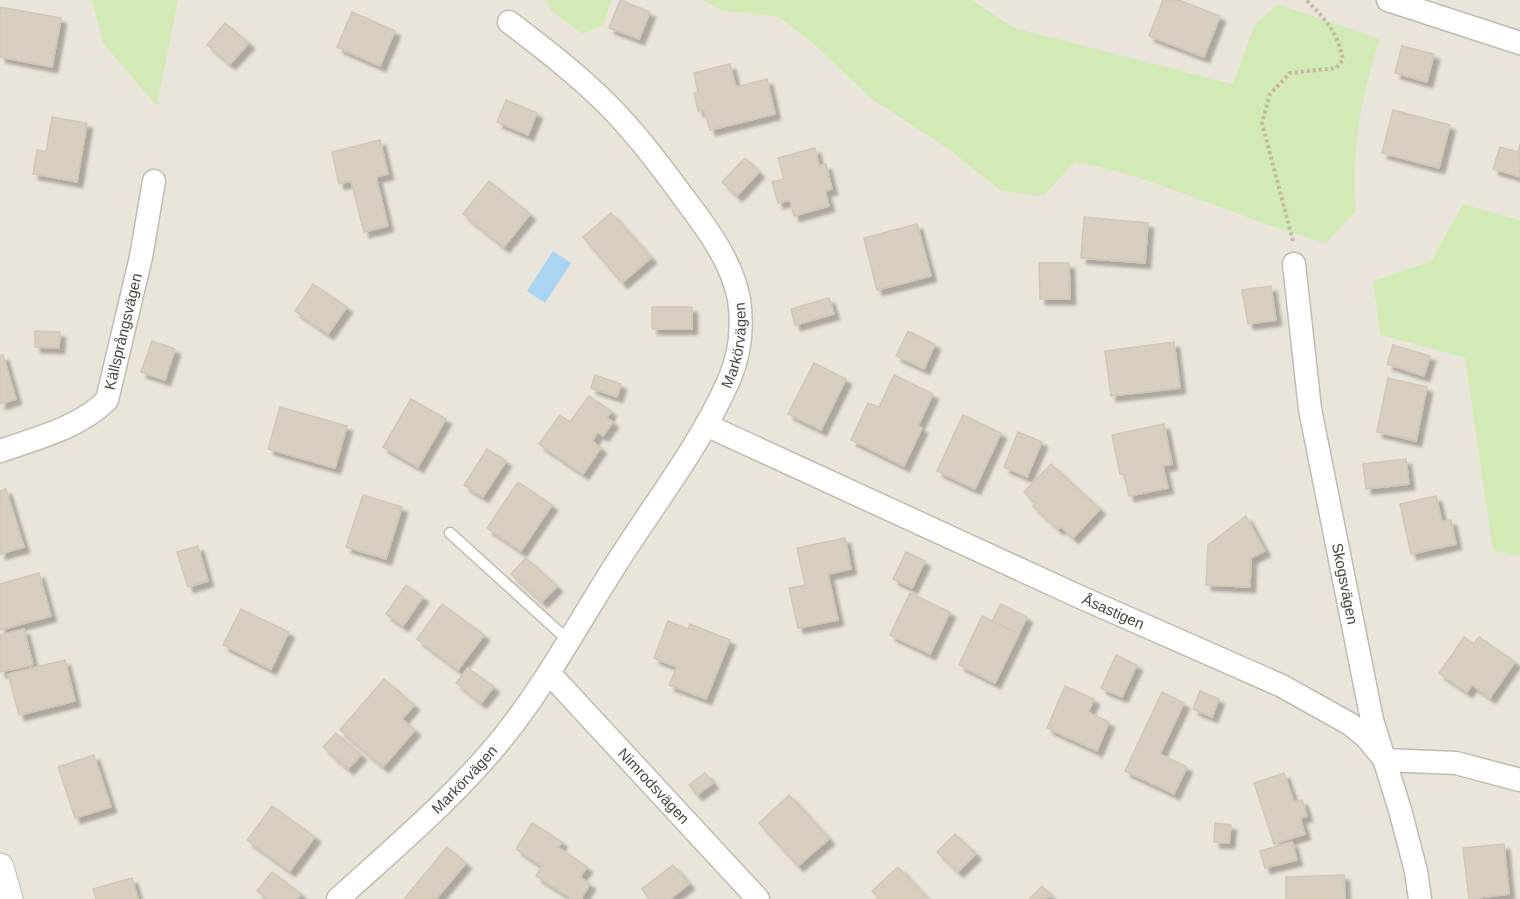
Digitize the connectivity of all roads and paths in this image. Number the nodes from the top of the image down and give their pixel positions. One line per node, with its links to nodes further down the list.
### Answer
1 (1306, 0): 6 (path)
2 (1388, 0): 4 (street)
3 (509, 22): 7 (street, Markörvägen)
4 (1520, 43)
5 (154, 181): 8 (street, Källsprångsvägen)
6 (1294, 264): 12 (street, Skogsvägen)
7 (706, 425): 10 (street, Markörvägen); 12 (street, Åsastigen)
8 (0, 451)
9 (450, 533): 10 (lane)
10 (569, 641): 11 (street, Markörvägen)
11 (549, 673): 16 (street, Markörvägen); 17 (street, Nimrodsvägen)
12 (1385, 760): 13 (street); 18 (street, Skogsvägen)
13 (1520, 780)
14 (0, 867): 15 (street)
15 (9, 899)
16 (338, 899)
17 (758, 899)
18 (1420, 899)

